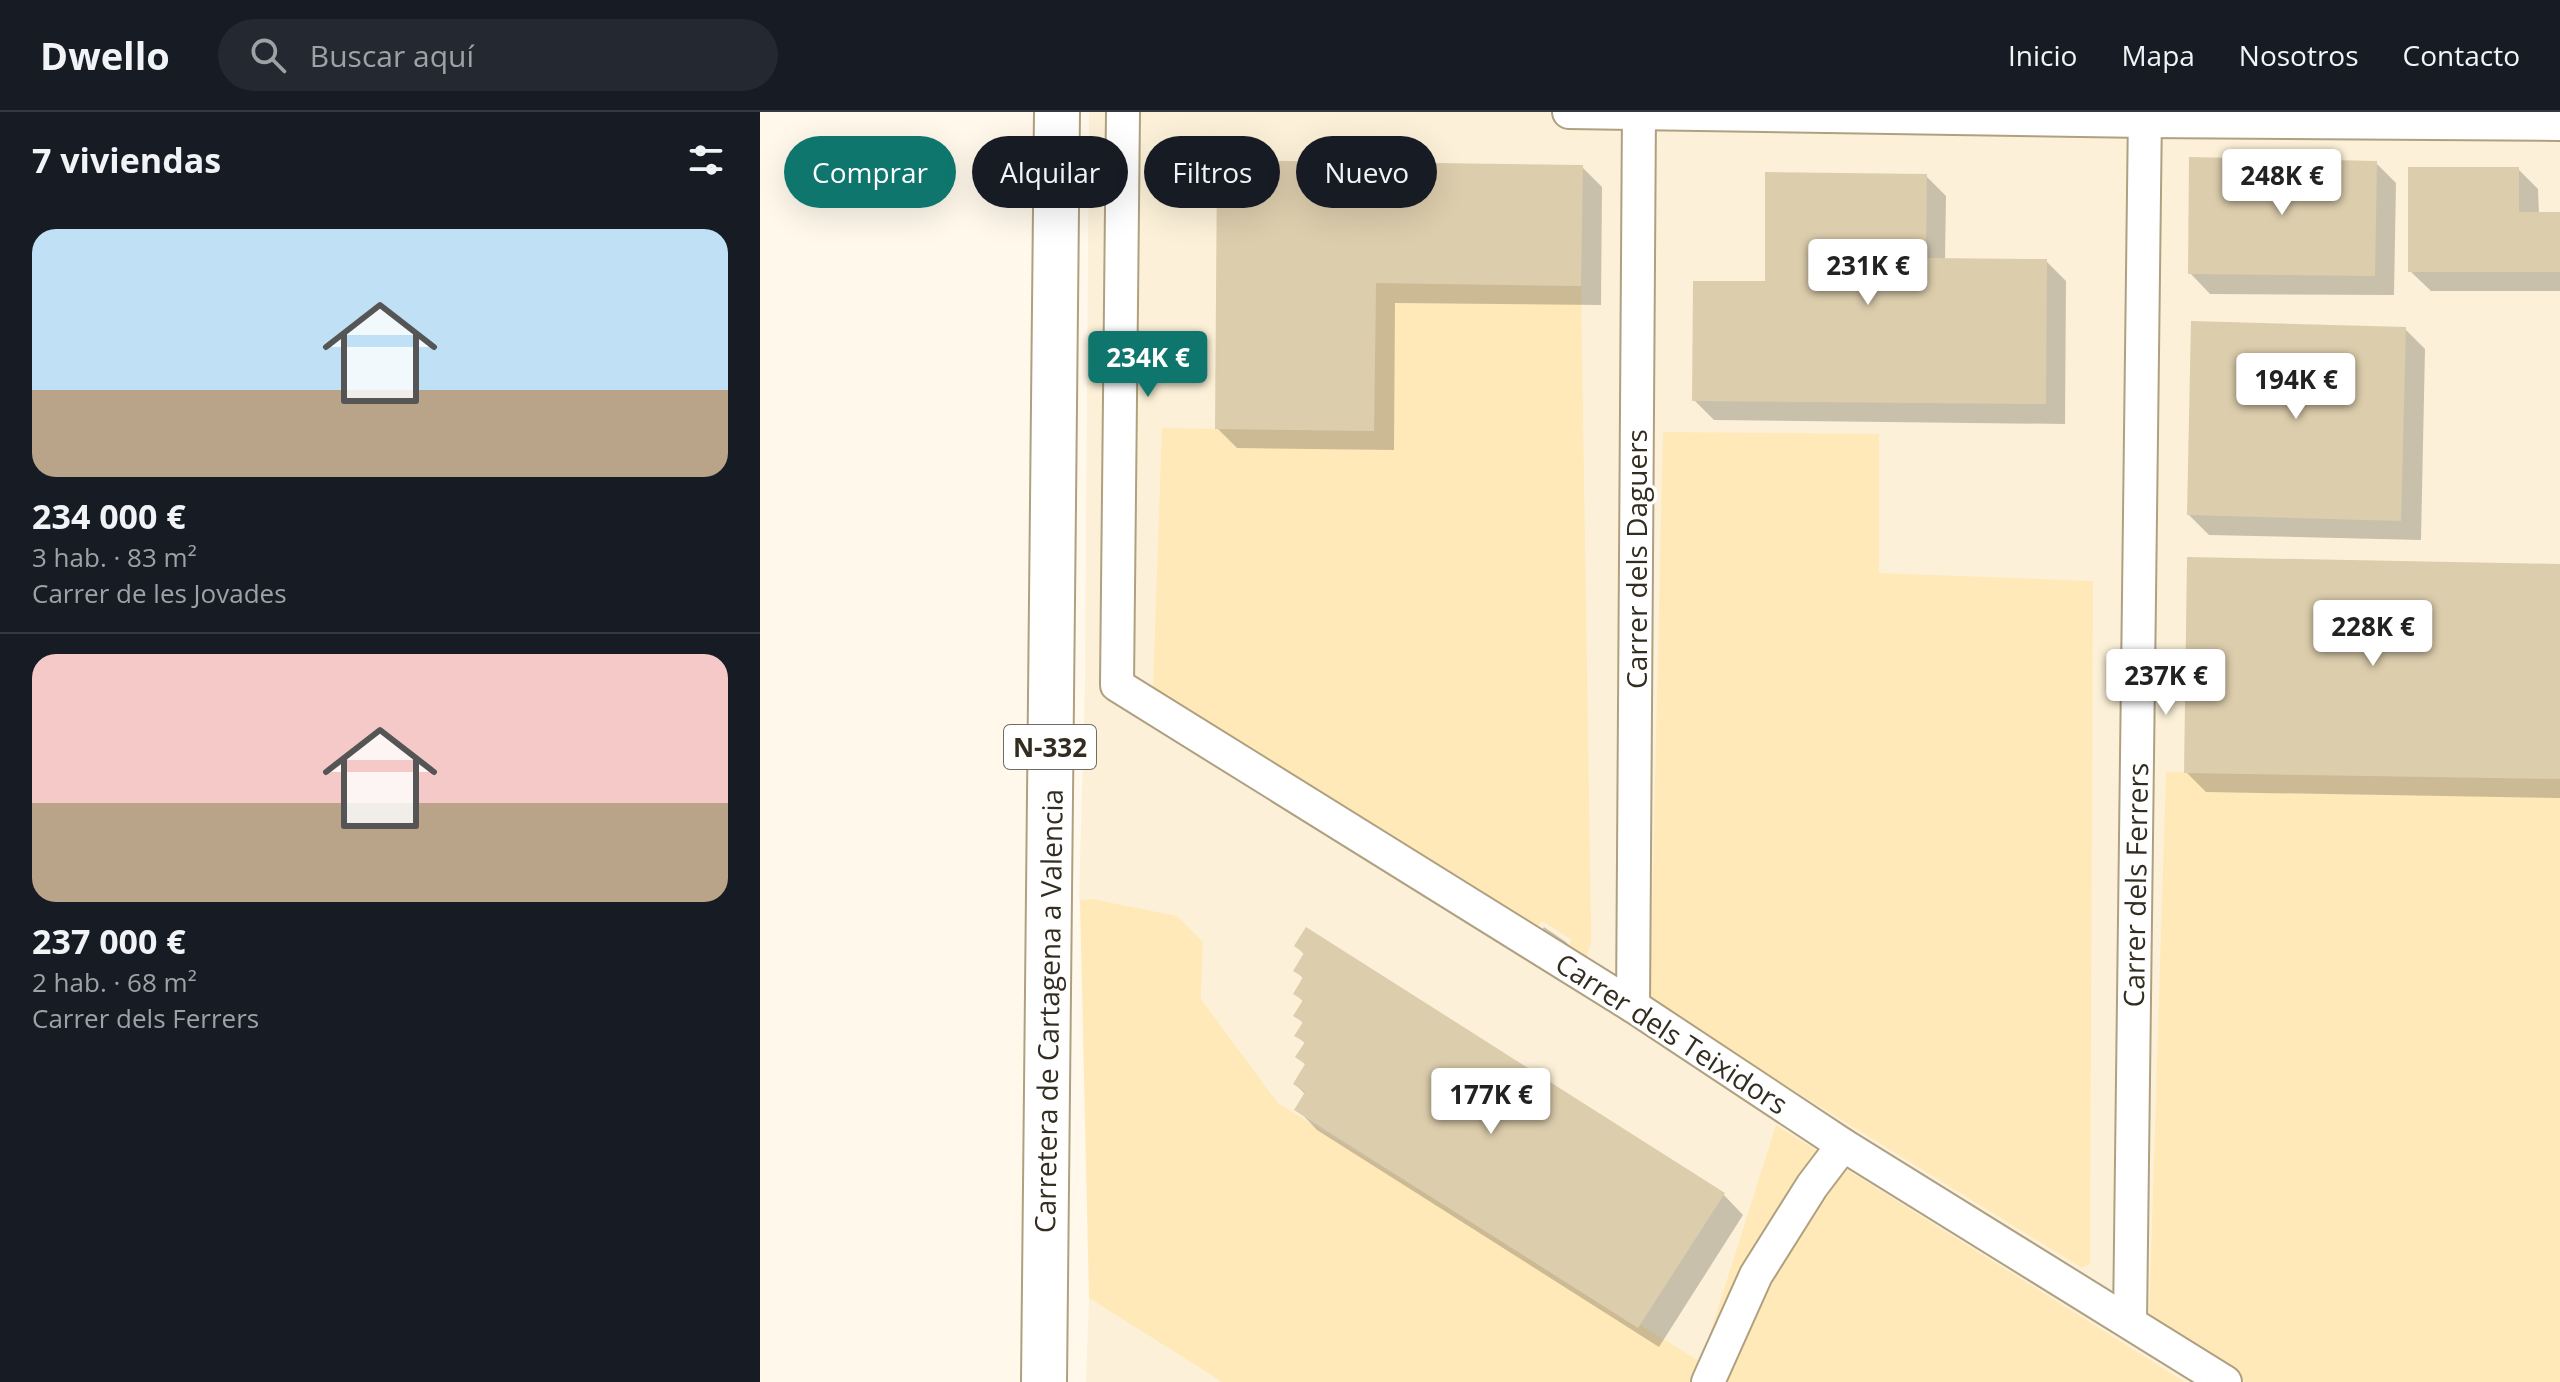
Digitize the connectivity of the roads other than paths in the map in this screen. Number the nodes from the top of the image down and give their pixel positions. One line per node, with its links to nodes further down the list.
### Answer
1 (1057, 112): 10 (highway, Carretera de Cartagena a Valencia / N-332)
2 (1123, 112): 7 (street, Carrer dels Teixidors)
3 (1569, 112): 4 (street)
4 (1639, 112): 5 (street); 7 (street, Carrer dels Daguers)
5 (2145, 116): 6 (street); 9 (street, Carrer dels Ferrers)
6 (2560, 124)
7 (1633, 1006): 8 (street, Carrer dels Teixidors)
8 (1843, 1145): 9 (street, Carrer dels Teixidors); 11 (street)
9 (2130, 1322): 12 (street, Carrer dels Teixidors)
10 (1044, 1382)
11 (1708, 1382)
12 (2225, 1382)

